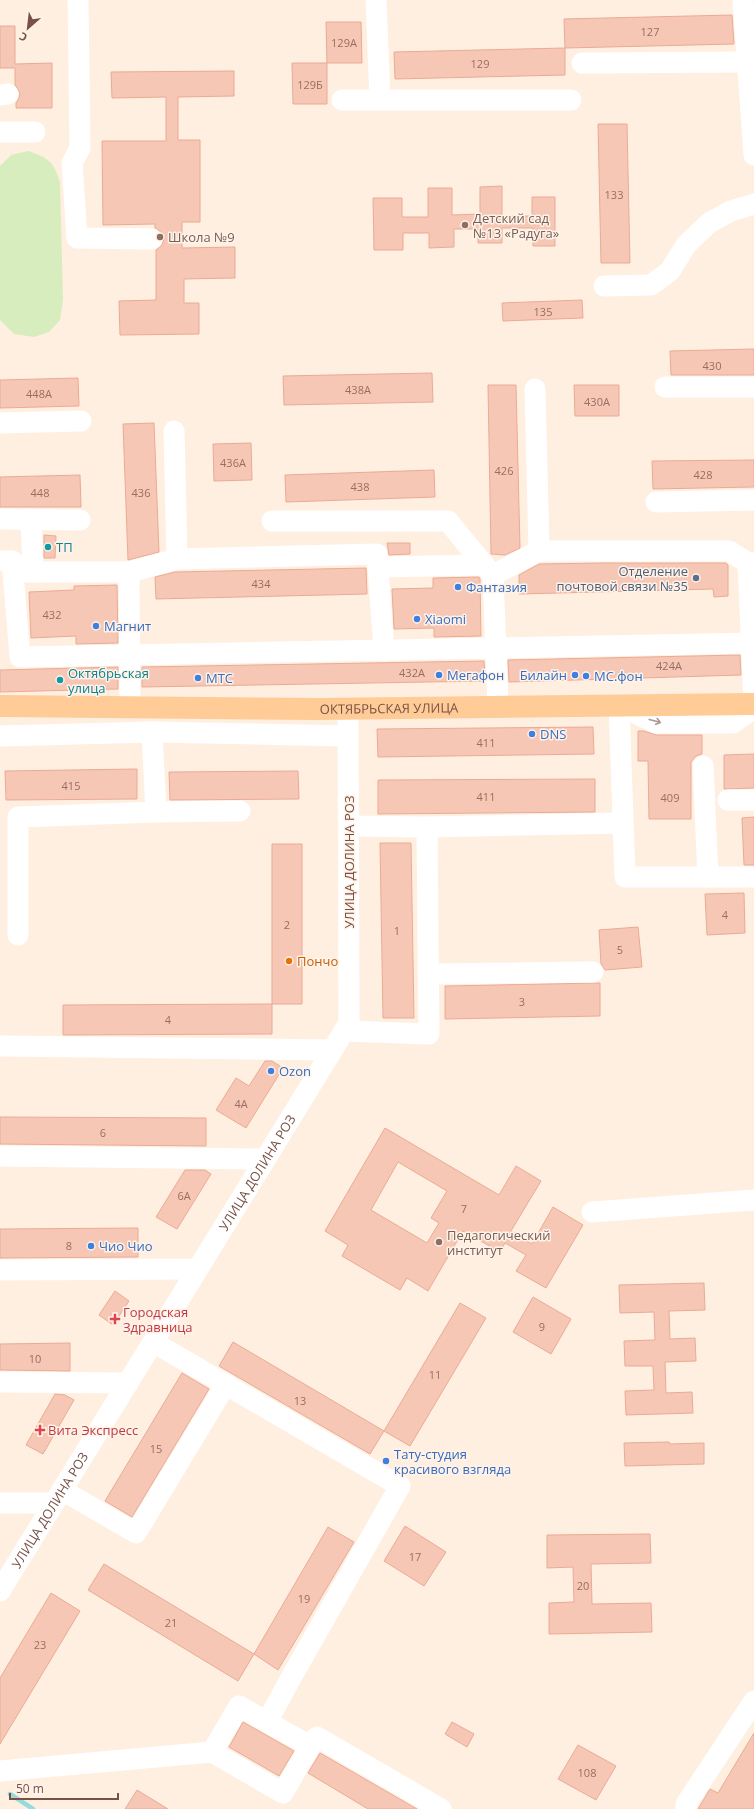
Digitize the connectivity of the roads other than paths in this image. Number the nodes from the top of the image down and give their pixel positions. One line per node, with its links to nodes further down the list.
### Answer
1 (78, 0): 13 (street)
2 (376, 0): 6 (street)
3 (743, 0): 4 (street)
4 (747, 62): 5 (street); 11 (street)
5 (582, 63)
6 (380, 99): 7 (street); 8 (street)
7 (342, 100)
8 (571, 100)
9 (0, 132): 10 (street)
10 (35, 132)
11 (754, 155)
12 (754, 204): 14 (street)
13 (152, 239)
14 (604, 286)
15 (665, 387): 16 (street)
16 (754, 387)
17 (535, 389): 27 (street)
18 (81, 421): 19 (street)
19 (0, 423)
20 (174, 431): 28 (street)
21 (754, 500): 22 (street)
22 (656, 502)
23 (0, 519): 24 (street)
24 (31, 519): 25 (street); 33 (street)
25 (80, 520)
26 (272, 521): 32 (street)
27 (538, 551): 30 (street); 32 (street)
28 (177, 559): 31 (street); 34 (street)
29 (6, 561): 33 (street); 38 (street)
30 (751, 563): 35 (street)
31 (378, 567): 32 (street); 37 (street)
32 (488, 570): 36 (street)
33 (33, 572): 34 (street)
34 (128, 572): 38 (street)
35 (753, 643): 36 (street); 39 (street)
36 (496, 648): 37 (street); 42 (street)
37 (384, 650): 38 (street)
38 (129, 655): 43 (street)
39 (754, 704): 40 (main road, ОКТЯБРЬСКАЯ УЛИЦА)
40 (620, 705): 42 (main road, ОКТЯБРЬСКАЯ УЛИЦА); 45 (street, one-way to 45); 54 (street)
41 (0, 706): 43 (main road, ОКТЯБРЬСКАЯ УЛИЦА)
42 (498, 706): 44 (main road, ОКТЯБРЬСКАЯ УЛИЦА)
43 (130, 707): 44 (main road, ОКТЯБРЬСКАЯ УЛИЦА)
44 (348, 708): 48 (street, УЛИЦА ДОЛИНА РОЗ)
45 (754, 708)
46 (152, 732): 47 (street); 48 (street); 53 (street)
47 (0, 736)
48 (348, 736): 55 (street, УЛИЦА ДОЛИНА РОЗ)
49 (703, 766): 57 (street)
50 (728, 800): 51 (street)
51 (754, 800)
52 (240, 811): 53 (street)
53 (156, 812): 59 (street)
54 (623, 823): 56 (street); 57 (street)
55 (349, 826): 56 (street); 62 (street, УЛИЦА ДОЛИНА РОЗ)
56 (427, 827): 61 (street)
57 (708, 877): 58 (street)
58 (754, 877)
59 (18, 935)
60 (593, 972): 61 (street)
61 (428, 974): 62 (street)
62 (344, 1031): 64 (street, УЛИЦА ДОЛИНА РОЗ)
63 (0, 1046): 64 (street)
64 (332, 1050): 66 (street, УЛИЦА ДОЛИНА РОЗ)
65 (0, 1156): 66 (street)
66 (265, 1159): 69 (street, УЛИЦА ДОЛИНА РОЗ)
67 (754, 1200): 68 (street)
68 (592, 1212)
69 (198, 1269): 70 (street); 71 (street, УЛИЦА ДОЛИНА РОЗ)
70 (0, 1270)
71 (153, 1342): 73 (street, УЛИЦА ДОЛИНА РОЗ); 74 (street)
72 (0, 1382): 73 (street)
73 (128, 1383): 75 (street, УЛИЦА ДОЛИНА РОЗ)
74 (226, 1384): 75 (street); 79 (street)
75 (58, 1496): 76 (street); 77 (street, УЛИЦА ДОЛИНА РОЗ)
76 (0, 1503)
77 (0, 1590)
78 (754, 1701): 84 (street)
79 (267, 1722): 80 (street); 81 (street)
80 (310, 1746): 81 (street); 83 (street)
81 (212, 1752): 82 (street)
82 (0, 1771)
83 (441, 1809)
84 (686, 1809)

